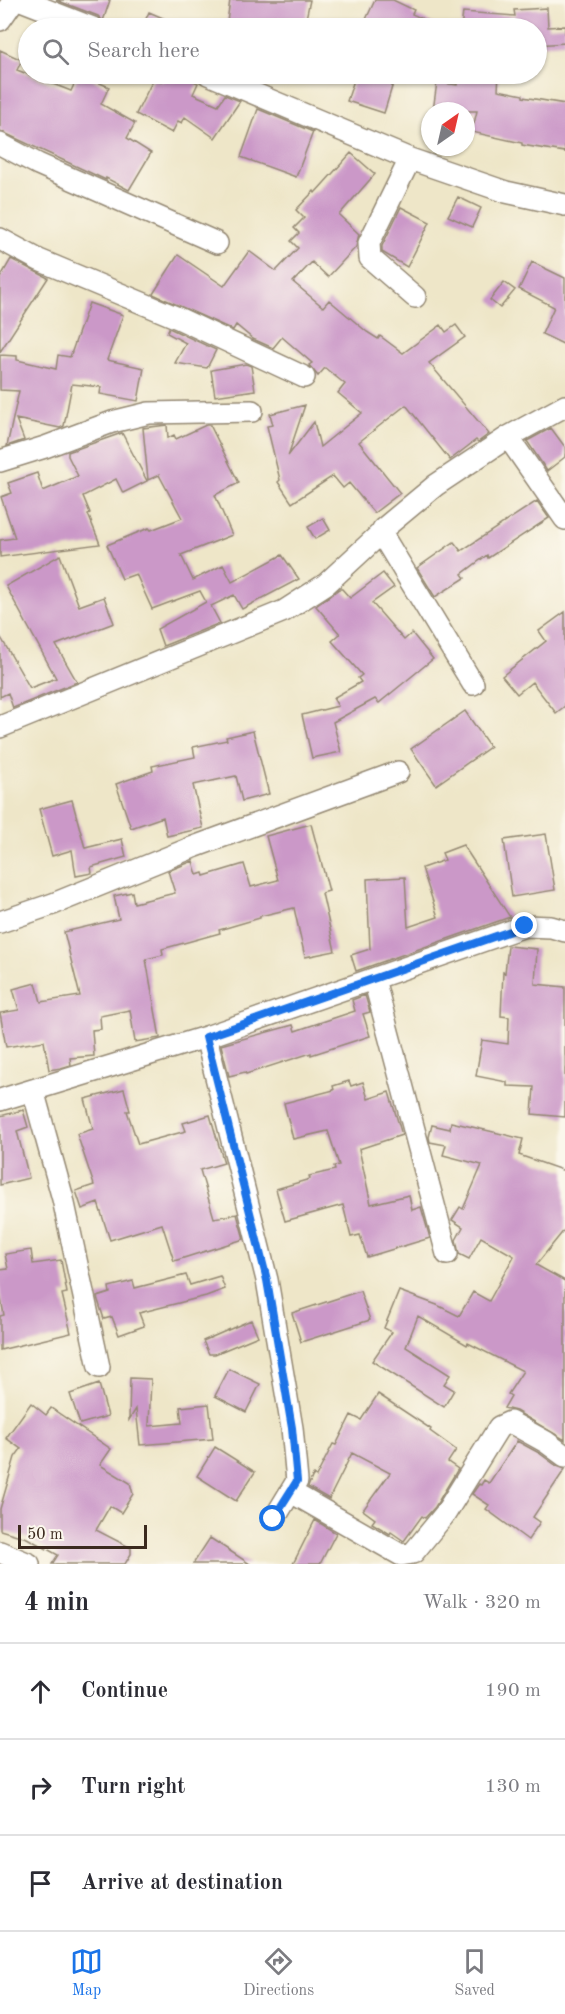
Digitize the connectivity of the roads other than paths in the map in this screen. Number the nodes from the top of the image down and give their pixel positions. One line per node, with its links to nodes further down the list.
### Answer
1 (14, 0): 4 (street)
2 (21, 0): 3 (street)
3 (67, 18)
4 (0, 20)
5 (232, 84): 7 (street)
6 (0, 144): 10 (street)
7 (410, 159): 8 (street); 11 (street)
8 (565, 206)
9 (0, 239): 12 (street)
10 (217, 243)
11 (416, 297)
12 (304, 377)
13 (565, 406): 15 (street)
14 (252, 411): 16 (street)
15 (508, 437): 17 (street); 18 (street)
16 (0, 461)
17 (565, 519)
18 (381, 533): 19 (street); 20 (street)
19 (473, 684)
20 (0, 728)
21 (398, 772): 22 (street)
22 (0, 922)
23 (565, 931): 24 (street)
24 (374, 979): 25 (street); 28 (street)
25 (206, 1037): 26 (street); 31 (street)
26 (33, 1090): 27 (street); 29 (street)
27 (0, 1100)
28 (447, 1254)
29 (99, 1367)
30 (565, 1456): 31 (street)
31 (291, 1492): 32 (street)
32 (273, 1519)
33 (0, 1552): 34 (street)
34 (28, 1564)

